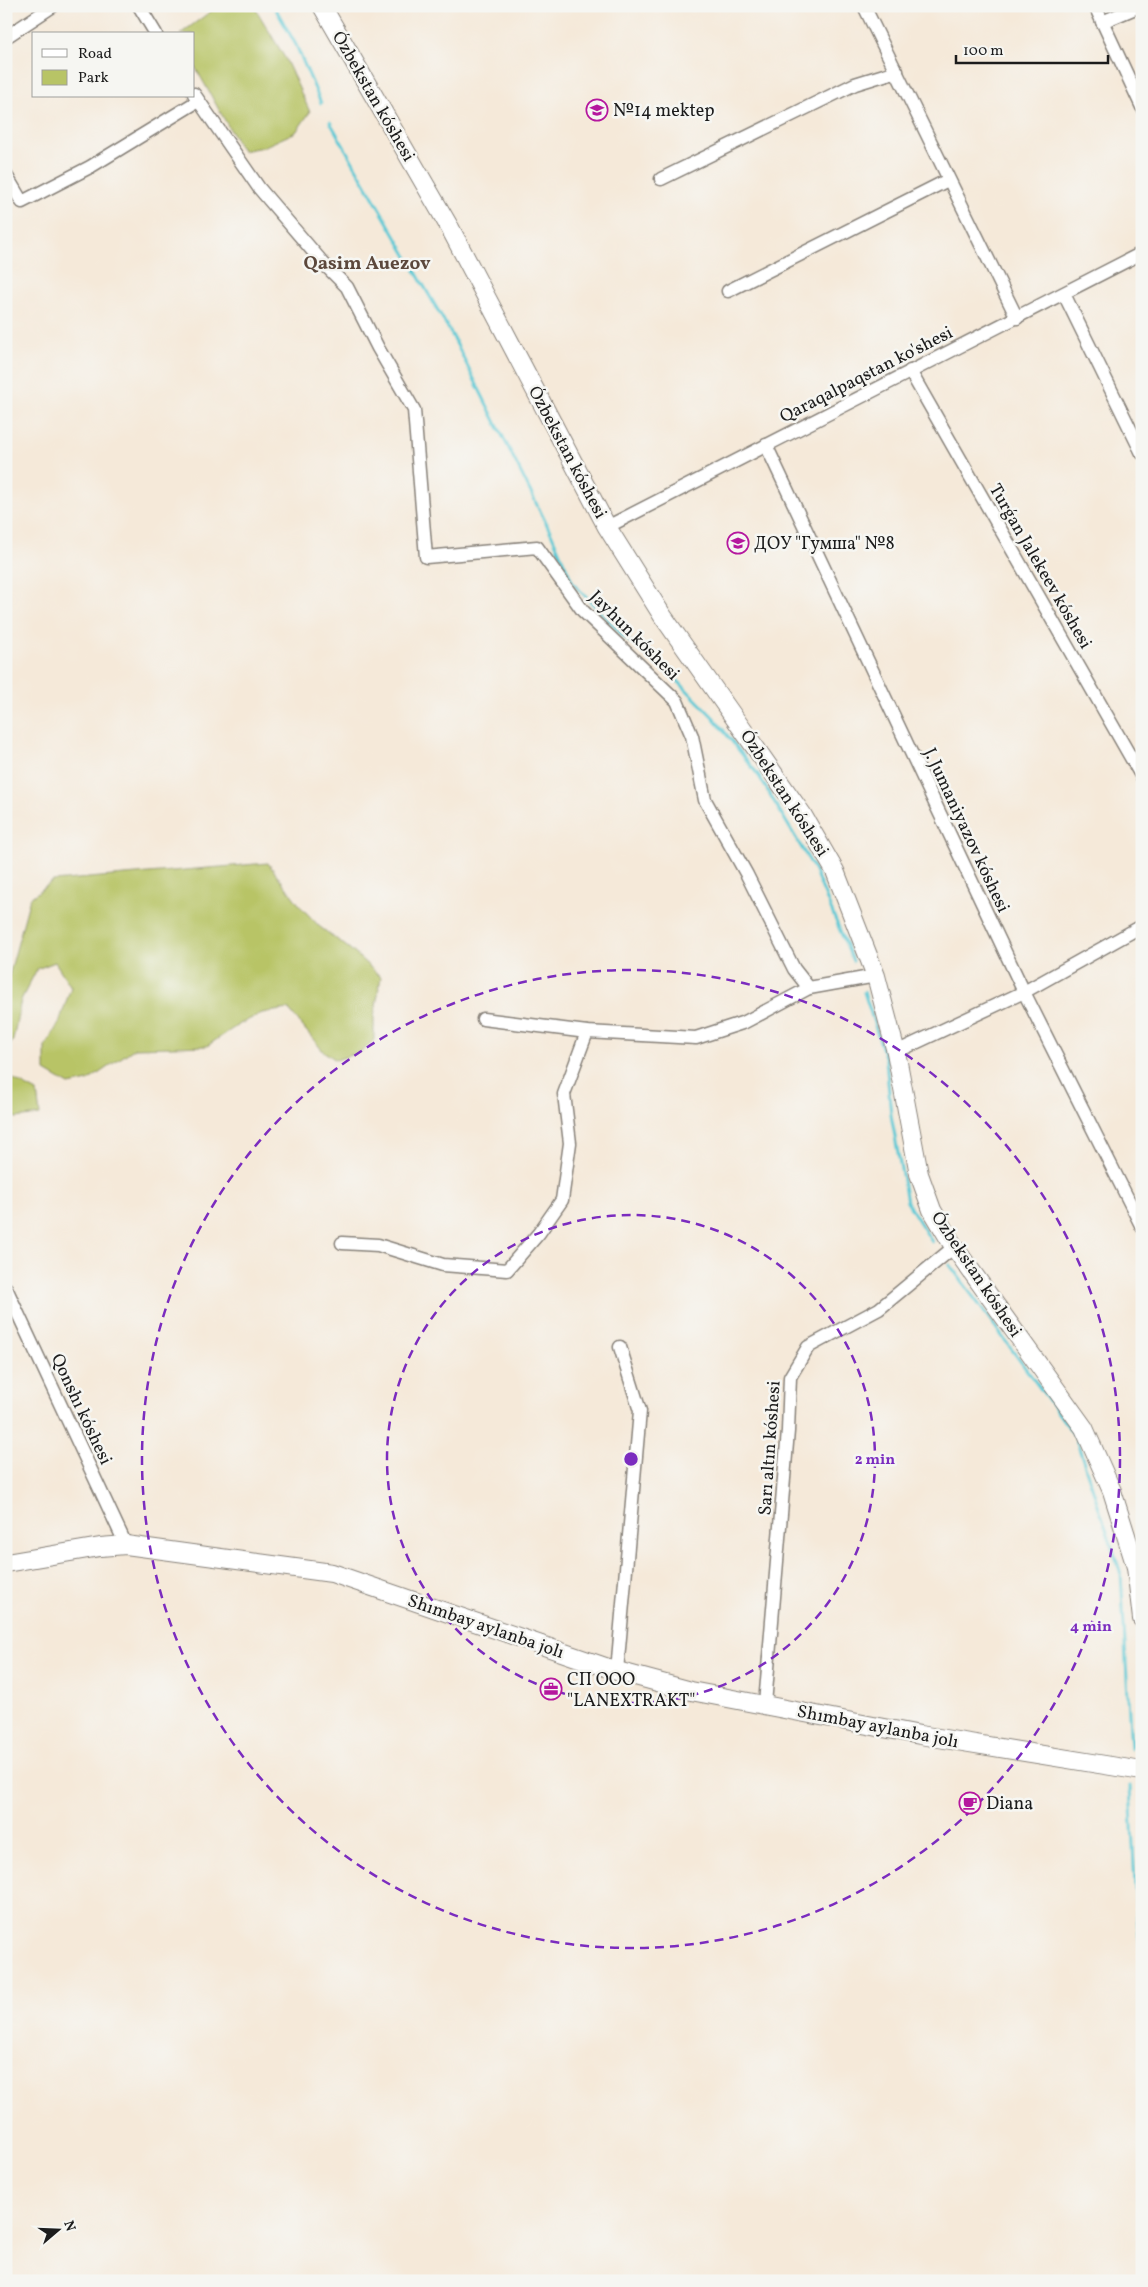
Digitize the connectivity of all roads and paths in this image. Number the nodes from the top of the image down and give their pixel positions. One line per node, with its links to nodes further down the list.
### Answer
1 (53, 6): 9 (street)
2 (139, 6): 8 (street)
3 (322, 6): 24 (street, Ózbekstan kóshesi)
4 (864, 6): 10 (street)
5 (1095, 6): 7 (street)
6 (1140, 6): 7 (street)
7 (1102, 22): 13 (street)
8 (155, 32)
9 (6, 37)
10 (897, 71): 15 (street); 16 (street)
11 (196, 97): 28 (street, Jayhun kóshesi)
12 (194, 98): 14 (street)
13 (1142, 106)
14 (6, 174)
15 (662, 179)
16 (948, 180): 18 (street); 20 (street)
17 (1142, 253): 19 (street, Qaraqalpaqstan ko'shesi)
18 (728, 291)
19 (1064, 294): 20 (street, Qaraqalpaqstan ko'shesi); 23 (street)
20 (1017, 318): 21 (street, Qaraqalpaqstan ko'shesi)
21 (910, 371): 22 (street, Qaraqalpaqstan ko'shesi); 25 (street, Turǵan Jalekeev kóshesi)
22 (766, 445): 24 (street, Qaraqalpaqstan ko'shesi); 29 (street, J. Jumaniyazov kóshesi)
23 (1142, 453)
24 (607, 527): 27 (street, Ózbekstan kóshesi)
25 (1142, 777)
26 (1142, 926): 29 (street)
27 (876, 976): 28 (street); 32 (street, Ózbekstan kóshesi)
28 (809, 988): 31 (street)
29 (1024, 992): 32 (street); 33 (street, J. Jumaniyazov kóshesi)
30 (483, 1020): 31 (street)
31 (588, 1032): 34 (street)
32 (896, 1052): 35 (street, Ózbekstan kóshesi)
33 (1142, 1227)
34 (342, 1243)
35 (954, 1247): 40 (street, Ózbekstan kóshesi); 42 (street, Sarı altın kóshesi)
36 (6, 1288): 38 (street, Qonshı kóshesi)
37 (620, 1347): 41 (street)
38 (126, 1545): 39 (street, Shımbay aylanba jolı); 41 (street, Shımbay aylanba jolı)
39 (6, 1563)
40 (1142, 1619)
41 (616, 1671): 42 (street, Shımbay aylanba jolı)
42 (765, 1704): 43 (street, Shımbay aylanba jolı)
43 (1142, 1771)

